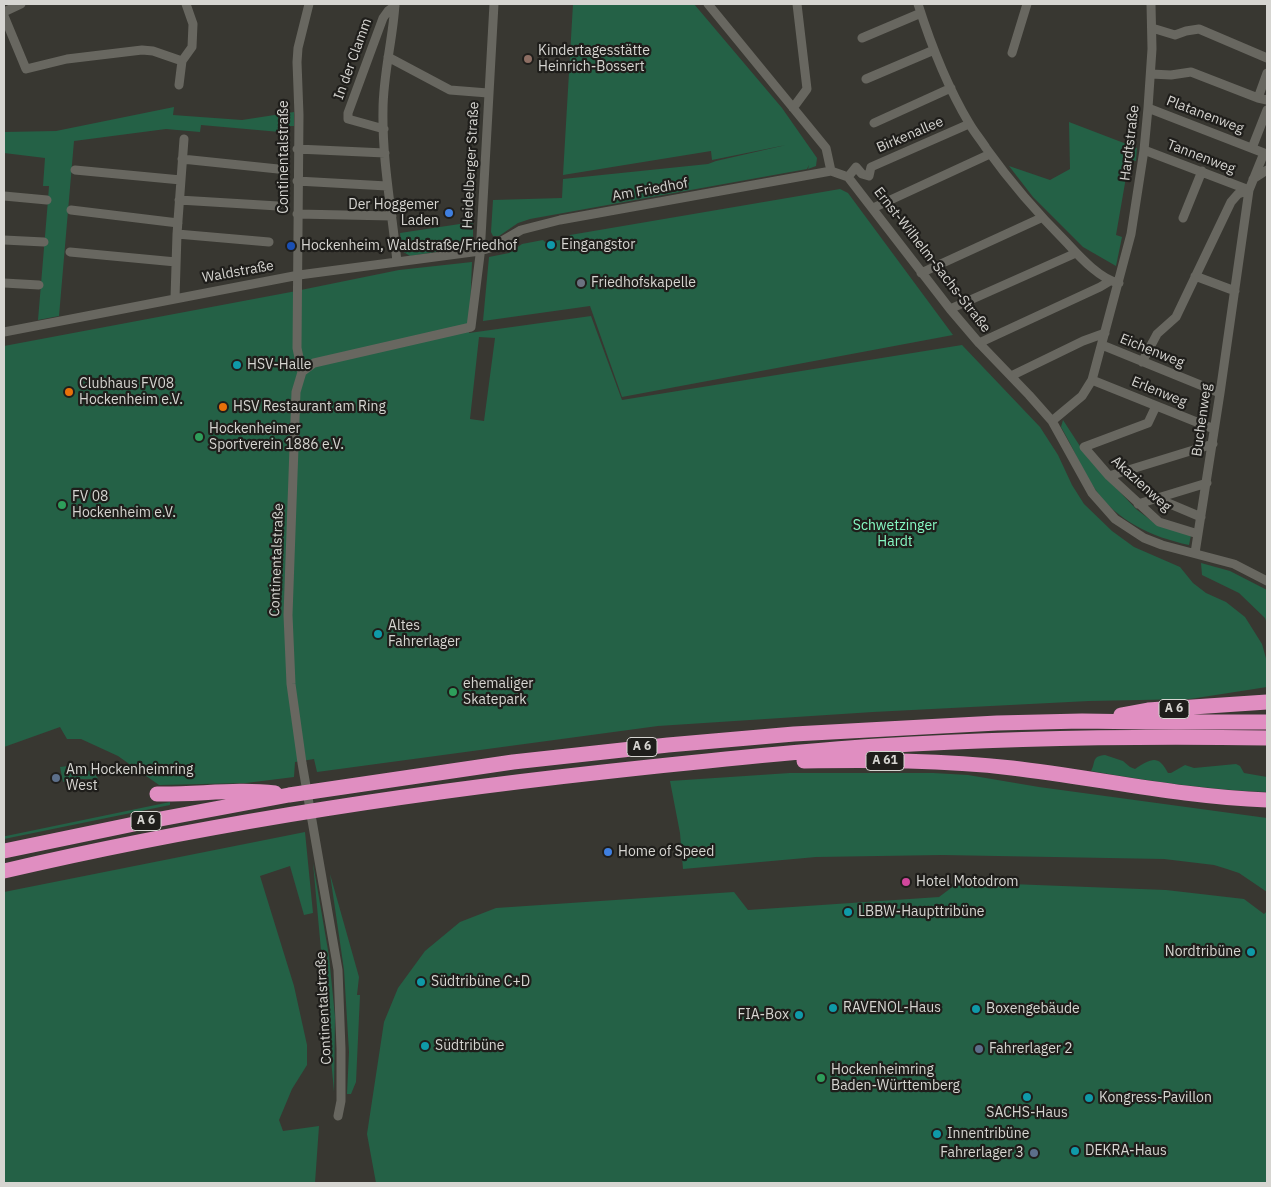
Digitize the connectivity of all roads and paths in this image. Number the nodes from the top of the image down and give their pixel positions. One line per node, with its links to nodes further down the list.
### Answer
1 (21, 4): 11 (street)
2 (186, 4): 18 (street)
3 (309, 4): 34 (street, Continentalstraße)
4 (494, 4): 24 (street, Heidelberger Straße)
5 (708, 4): 26 (street)
6 (797, 4): 26 (street)
7 (1027, 4): 15 (street)
8 (1151, 4): 12 (street, Hardtstraße)
9 (395, 5): 16 (street, In der Clamm); 31 (street, In der Clamm)
10 (920, 8): 13 (street); 14 (street)
11 (4, 14): 18 (street)
12 (1152, 28): 17 (street); 20 (street, Hardtstraße)
13 (862, 38)
14 (934, 50): 21 (street); 23 (street)
15 (1012, 53)
16 (388, 57): 24 (street); 31 (street, In der Clamm)
17 (1267, 58)
18 (182, 61): 22 (street)
19 (1267, 73): 25 (street)
20 (1151, 74): 25 (street); 27 (street, Hardtstraße)
21 (866, 79)
22 (179, 85)
23 (951, 88): 29 (street, Birkenallee); 30 (street)
24 (488, 94): 65 (street, Heidelberger Straße)
25 (1262, 99)
26 (794, 108): 43 (street)
27 (1148, 108): 33 (street, Platanenweg); 35 (street, Hardtstraße)
28 (1267, 110): 33 (street)
29 (874, 123)
30 (969, 124): 37 (street); 44 (street, Birkenallee)
31 (384, 129): 36 (street, In der Clamm)
32 (184, 139): 38 (street)
33 (1252, 148): 46 (street, Buchenweg)
34 (297, 149): 36 (street); 47 (street, Continentalstraße)
35 (1144, 150): 42 (street, Tannenweg); 73 (street, Hardtstraße)
36 (385, 153): 48 (street, In der Clamm)
37 (990, 154): 54 (street); 58 (street)
38 (182, 158): 39 (street); 45 (street)
39 (278, 169)
40 (75, 170): 45 (street)
41 (1267, 170): 46 (street)
42 (1202, 171): 49 (street, Tannenweg); 59 (street)
43 (830, 172): 44 (street); 65 (street, Am Friedhof)
44 (848, 176): 54 (street, Ernst-Wilhelm-Sachs-Straße)
45 (181, 180): 52 (street)
46 (1253, 180): 49 (street, Buchenweg)
47 (297, 181): 48 (street); 56 (street, Continentalstraße)
48 (387, 186): 57 (street, In der Clamm)
49 (1248, 190): 72 (street, Buchenweg); 76 (street, Buchenweg)
50 (4, 196): 51 (street)
51 (47, 200)
52 (180, 200): 53 (street); 60 (street)
53 (278, 206)
54 (873, 208): 70 (street, Ernst-Wilhelm-Sachs-Straße)
55 (71, 210): 60 (street)
56 (297, 214): 57 (street); 71 (street, Continentalstraße)
57 (392, 216): 69 (street, In der Clamm)
58 (1041, 218): 67 (street); 70 (street)
59 (1184, 218)
60 (178, 223): 61 (street)
61 (177, 234): 64 (street); 68 (street)
62 (4, 240): 63 (street)
63 (44, 242)
64 (269, 242)
65 (480, 251): 69 (street, Waldstraße); 84 (street, Heidelberger Straße)
66 (70, 252): 68 (street)
67 (1076, 253): 73 (street); 78 (street)
68 (176, 262): 77 (street)
69 (397, 262): 71 (street, Waldstraße)
70 (921, 273): 78 (street, Ernst-Wilhelm-Sachs-Straße)
71 (299, 275): 77 (street, Waldstraße); 84 (street, Continentalstraße)
72 (1195, 276): 76 (street); 83 (street, Buchenweg)
73 (1114, 282): 80 (street); 81 (street)
74 (4, 283): 75 (street)
75 (39, 285)
76 (1235, 291): 87 (street, Buchenweg)
77 (175, 298): 79 (street, Waldstraße)
78 (950, 309): 81 (street, Ernst-Wilhelm-Sachs-Straße)
79 (4, 332)
80 (1105, 333): 82 (street); 85 (street)
81 (979, 343): 85 (street, Ernst-Wilhelm-Sachs-Straße)
82 (1102, 345): 83 (street, Eichenweg); 86 (street)
83 (1142, 362): 87 (street, Eichenweg)
84 (302, 372): 110 (street, Continentalstraße)
85 (1011, 376): 89 (street, Ernst-Wilhelm-Sachs-Straße)
86 (1092, 380): 88 (street, Erlenweg); 89 (street)
87 (1220, 393): 90 (street, Buchenweg)
88 (1156, 406): 90 (street, Erlenweg); 92 (street, Akazienweg)
89 (1052, 421): 98 (street, Ernst-Wilhelm-Sachs-Straße)
90 (1214, 429): 91 (street, Buchenweg)
91 (1213, 444): 92 (street); 93 (street, Buchenweg)
92 (1109, 476): 95 (street, Akazienweg)
93 (1207, 483): 94 (street); 96 (street, Buchenweg)
94 (1156, 498): 95 (street); 96 (street)
95 (1138, 504): 97 (street, Akazienweg)
96 (1201, 517): 97 (street, Buchenweg)
97 (1198, 534): 98 (street, Buchenweg)
98 (1195, 553): 99 (street, Ernst-Wilhelm-Sachs-Straße)
99 (1267, 581)
100 (1267, 702): 101 (highway, A 6)
101 (1082, 721): 102 (highway, A 6); 106 (highway, A 6)
102 (1267, 722)
103 (1267, 738): 104 (highway, A 6)
104 (746, 757): 107 (highway, A 61); 109 (highway, A 6)
105 (157, 794): 106 (highway)
106 (288, 795): 108 (highway, A 6)
107 (1267, 800)
108 (4, 851)
109 (4, 872)
110 (338, 1116)

